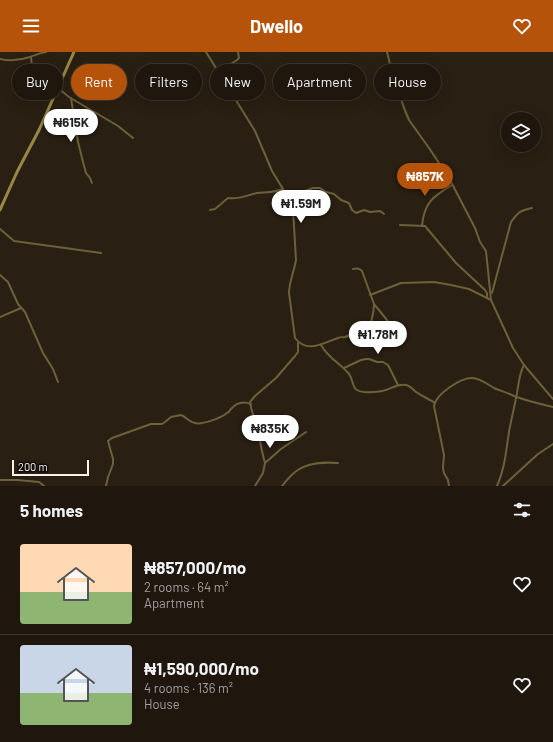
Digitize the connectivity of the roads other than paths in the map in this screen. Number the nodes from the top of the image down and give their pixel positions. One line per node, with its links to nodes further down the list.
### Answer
1 (46, 52): 6 (street)
2 (74, 52): 11 (main road)
3 (206, 52): 9 (street)
4 (238, 52): 10 (street)
5 (387, 52): 20 (street)
6 (31, 57): 7 (street); 8 (street)
7 (0, 59)
8 (32, 64)
9 (213, 64)
10 (231, 64)
11 (63, 77)
12 (63, 92): 13 (street)
13 (71, 98)
14 (53, 100): 24 (main road)
15 (71, 100): 19 (street)
16 (74, 100): 18 (street)
17 (236, 100): 21 (street)
18 (133, 138)
19 (92, 182)
20 (452, 185): 28 (street); 34 (street)
21 (283, 189): 22 (street); 25 (street)
22 (284, 194): 26 (street); 41 (street)
23 (532, 208): 34 (street)
24 (0, 210)
25 (210, 210)
26 (384, 214)
27 (400, 225): 28 (street)
28 (422, 226): 35 (street)
29 (0, 230): 30 (street)
30 (101, 253)
31 (353, 269): 33 (street)
32 (0, 275): 38 (street)
33 (370, 294): 35 (street); 37 (street)
34 (491, 295): 36 (street)
35 (488, 298): 36 (street)
36 (491, 300): 43 (street)
37 (374, 304): 40 (street); 42 (street)
38 (21, 308): 39 (street); 45 (street)
39 (0, 317)
40 (395, 340)
41 (298, 342): 42 (street); 50 (street)
42 (321, 345): 44 (street)
43 (524, 366): 47 (street); 48 (street)
44 (344, 368): 46 (street); 46 (street)
45 (58, 382)
46 (398, 385): 49 (street)
47 (517, 397): 49 (street); 51 (street); 62 (street)
48 (553, 399)
49 (435, 403): 61 (street)
50 (251, 404): 54 (street); 58 (street)
51 (553, 407)
52 (306, 432): 54 (street)
53 (552, 446): 63 (street)
54 (265, 463): 59 (street)
55 (338, 463): 60 (street)
56 (0, 480): 57 (street)
57 (44, 486)
58 (106, 486)
59 (255, 486)
60 (282, 486)
61 (449, 486)
62 (497, 486)
63 (502, 486)

